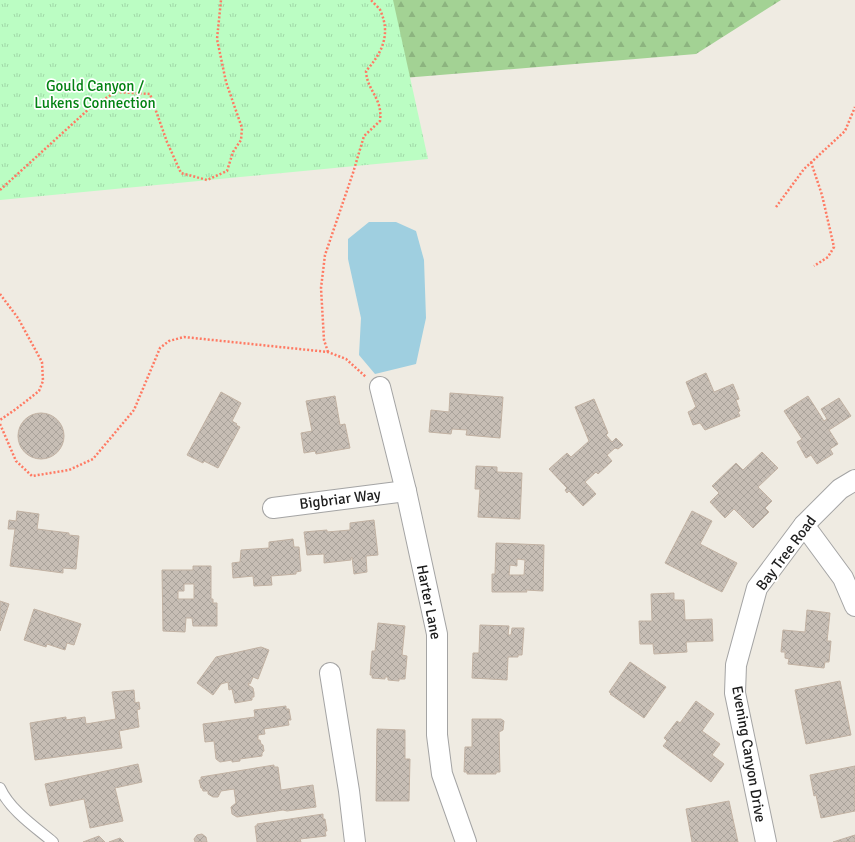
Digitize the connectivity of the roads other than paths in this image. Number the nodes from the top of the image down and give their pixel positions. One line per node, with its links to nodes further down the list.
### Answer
1 (380, 387): 3 (street, Harter Lane)
2 (855, 480): 5 (street, Bay Tree Road)
3 (406, 491): 4 (street, Bigbriar Way); 12 (street, Harter Lane)
4 (273, 508)
5 (804, 525): 6 (street); 7 (street, Bay Tree Road)
6 (855, 606)
7 (736, 665): 13 (street, Evening Canyon Drive)
8 (330, 673): 11 (street)
9 (0, 788): 10 (lane)
10 (53, 842)
11 (355, 842)
12 (466, 842)
13 (766, 842)

